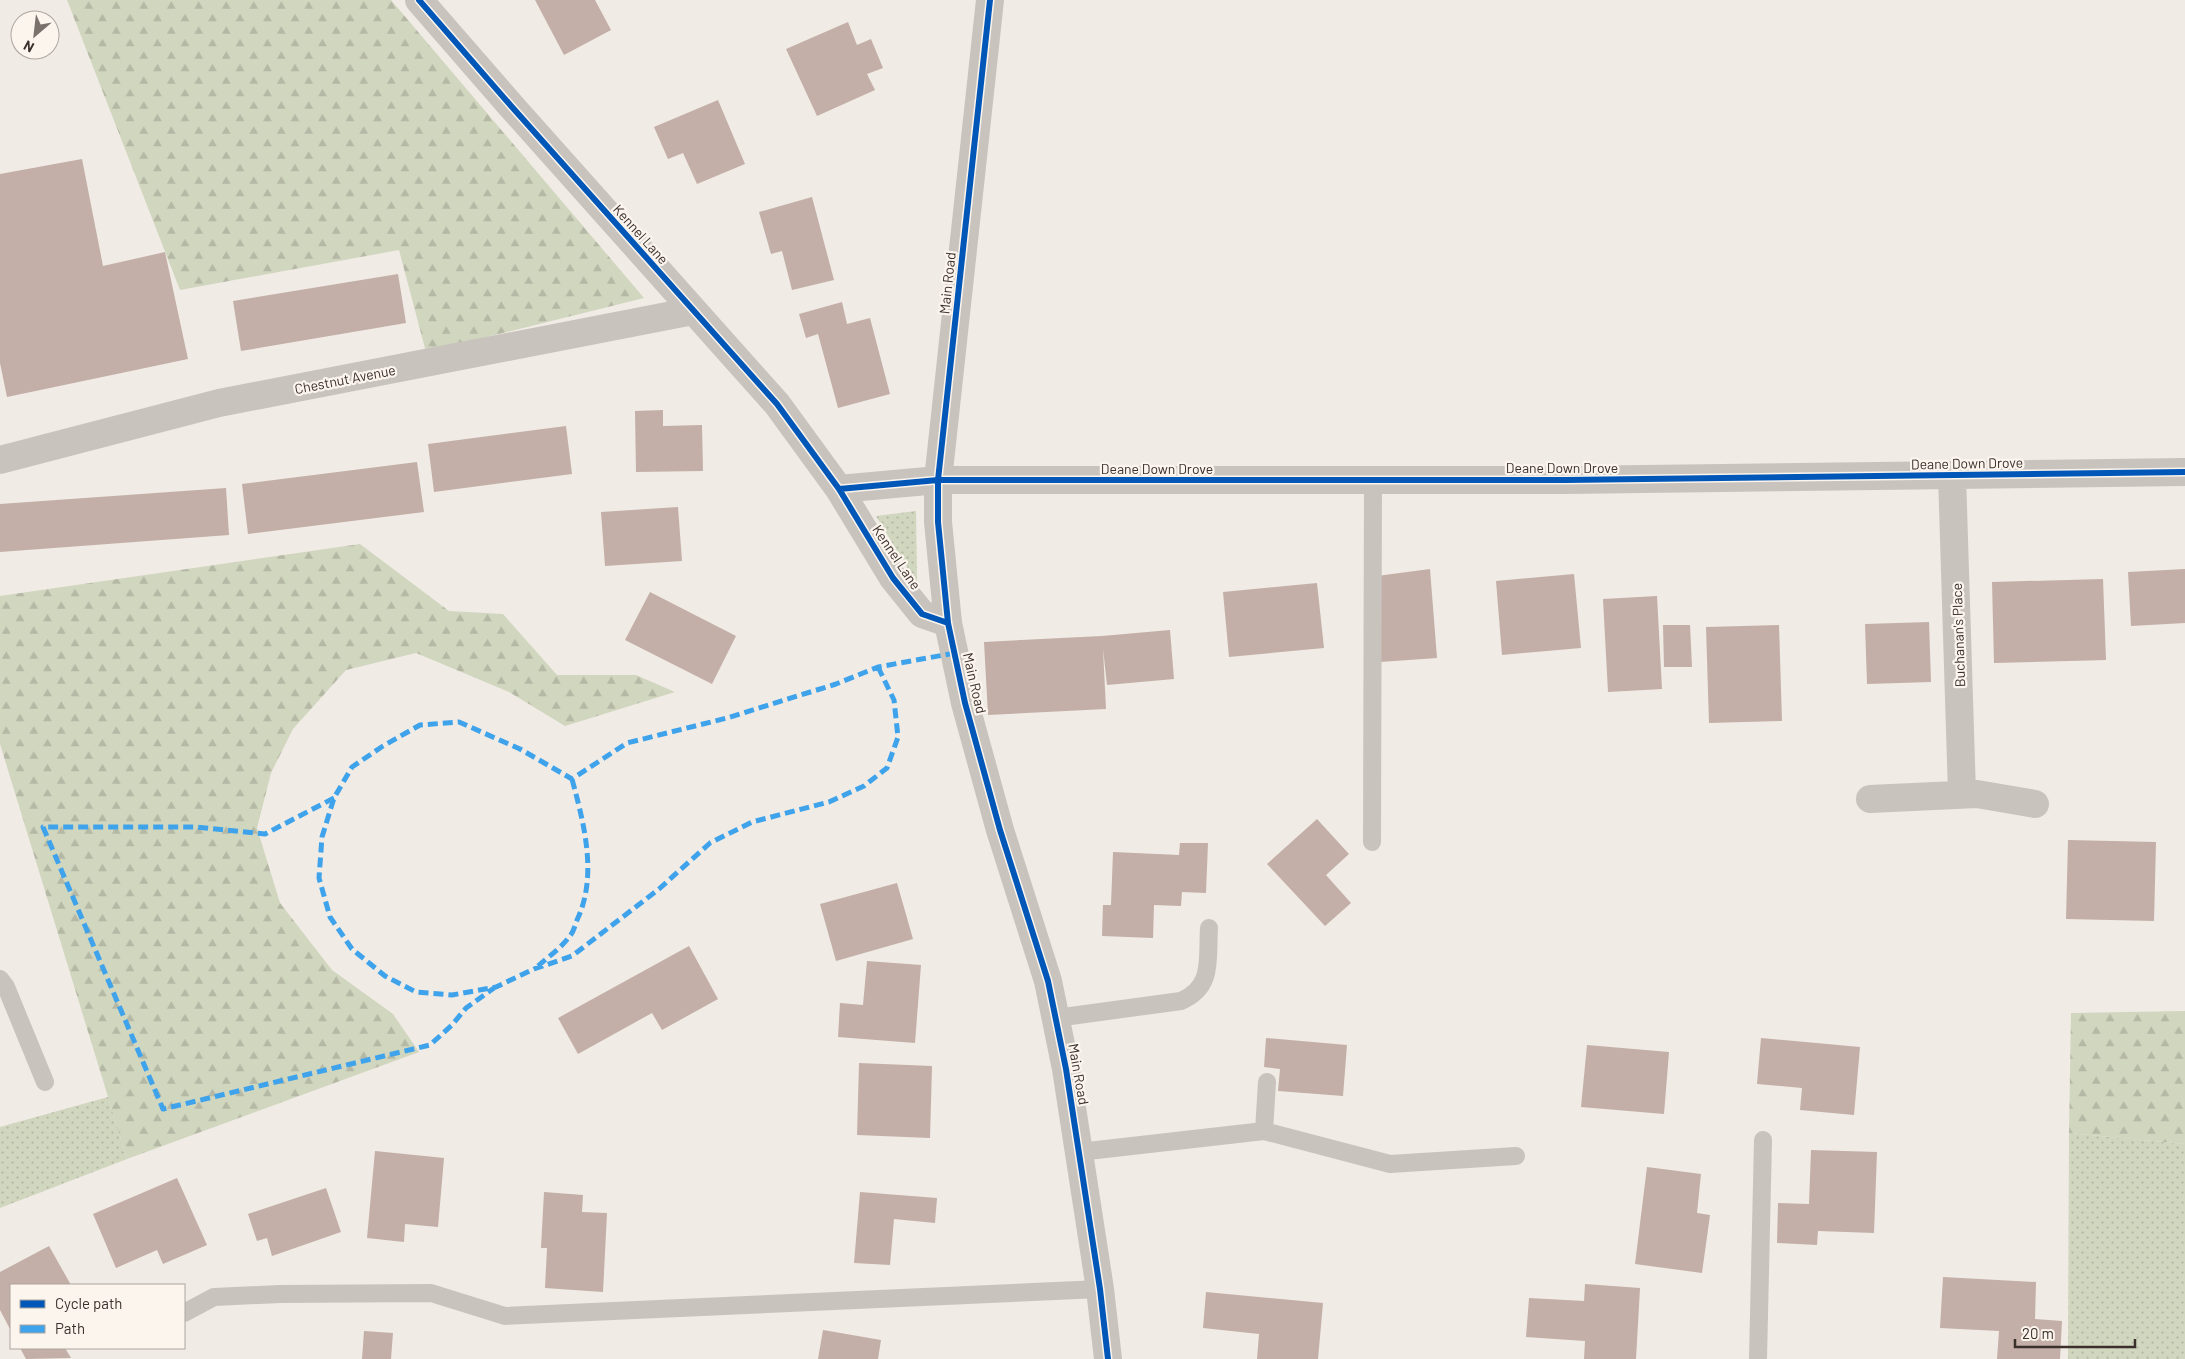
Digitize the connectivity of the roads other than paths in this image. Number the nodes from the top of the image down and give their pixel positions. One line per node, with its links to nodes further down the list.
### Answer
1 (419, 0): 3 (street, Kennel Lane)
2 (990, 0): 7 (street, Main Road)
3 (693, 311): 4 (street, Chestnut Avenue); 9 (street, Kennel Lane)
4 (0, 460)
5 (2185, 472): 6 (street, Deane Down Drove)
6 (1952, 475): 8 (street, Deane Down Drove); 11 (street, Buchanan's Place)
7 (938, 480): 8 (street, Deane Down Drove); 9 (street); 10 (street, Main Road)
8 (1373, 480): 14 (lane)
9 (839, 489): 10 (street, Kennel Lane)
10 (948, 623): 17 (street, Main Road)
11 (1962, 794): 12 (street); 13 (street)
12 (1870, 799)
13 (2035, 804)
14 (1372, 842)
15 (1209, 928): 17 (lane)
16 (0, 980): 18 (lane)
17 (1056, 1018): 22 (street, Main Road)
18 (45, 1082)
19 (1267, 1082): 20 (lane)
20 (1264, 1132): 22 (lane); 23 (lane)
21 (1763, 1140): 27 (lane)
22 (1079, 1152): 24 (street, Main Road)
23 (1516, 1156)
24 (1100, 1288): 25 (lane); 26 (street, Main Road)
25 (185, 1312)
26 (1108, 1359)
27 (1758, 1359)

